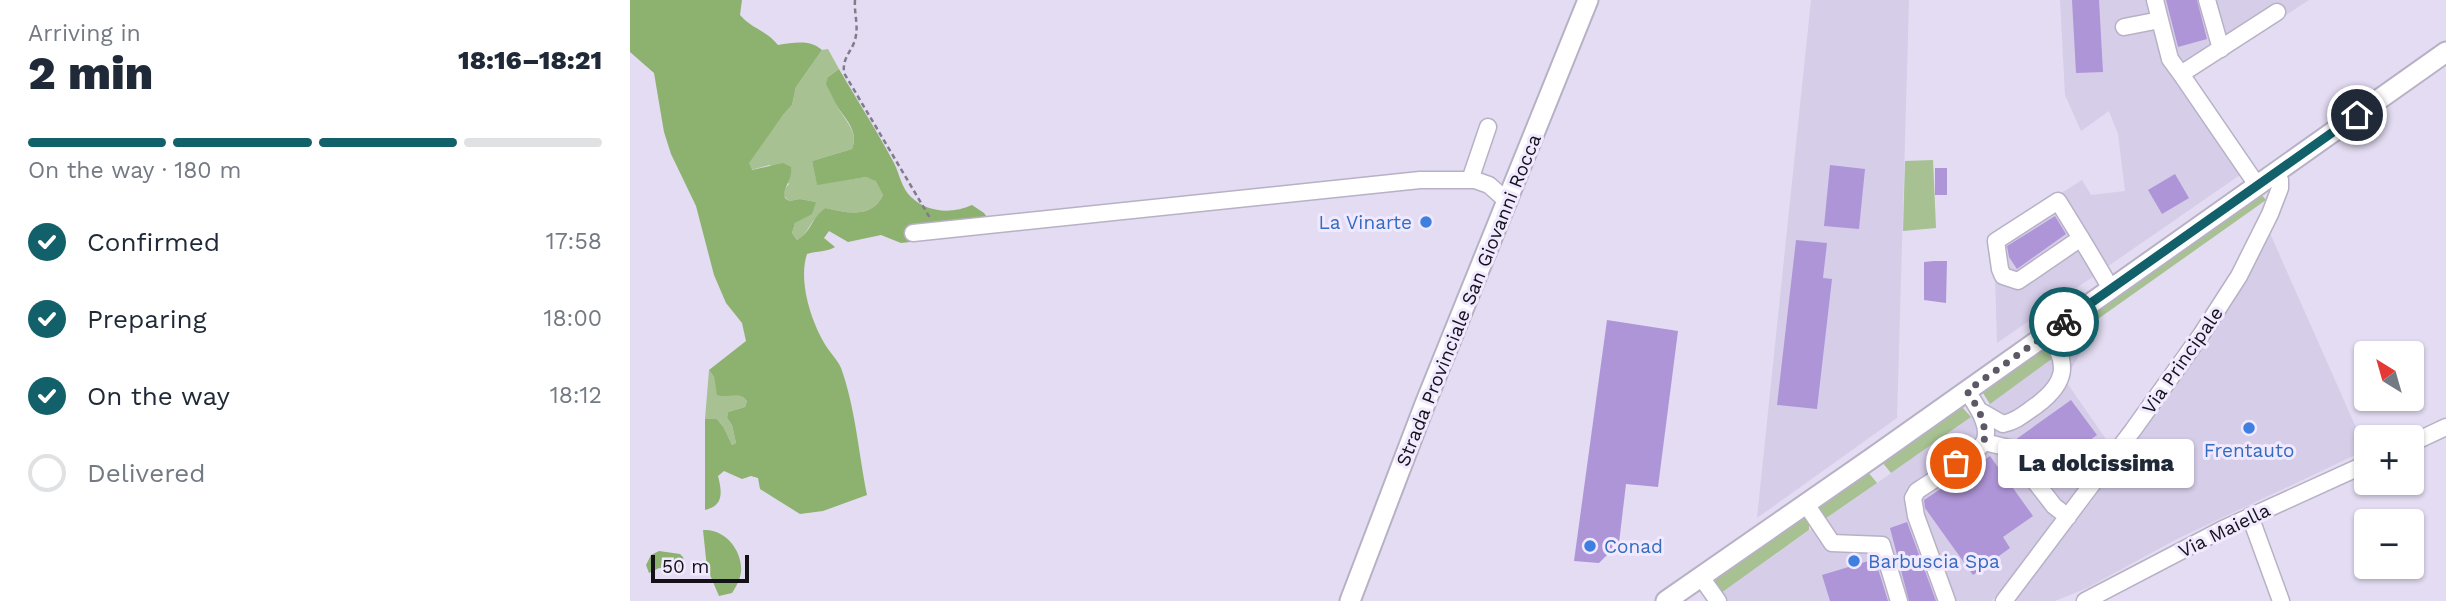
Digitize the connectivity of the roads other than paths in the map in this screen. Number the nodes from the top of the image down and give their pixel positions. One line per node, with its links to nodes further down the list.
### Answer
1 (1588, 0): 14 (main road, Strada Provinciale San Giovanni Rocca)
2 (2155, 0): 5 (street)
3 (2207, 0): 7 (street)
4 (2277, 12): 7 (street)
5 (2160, 20): 6 (street); 9 (street)
6 (2124, 27)
7 (2221, 48): 9 (street)
8 (2446, 52): 11 (main road)
9 (2181, 74): 13 (street)
10 (1488, 127): 12 (street)
11 (2275, 172): 13 (main road); 27 (street, Via Principale)
12 (1470, 180): 14 (street); 15 (street)
13 (2257, 185): 17 (main road)
14 (1508, 202): 30 (main road, Strada Provinciale San Giovanni Rocca)
15 (913, 233)
16 (2081, 238): 16 (street); 17 (street)
17 (2111, 289): 18 (main road)
18 (2048, 333): 19 (main road); 20 (street)
19 (1967, 391): 20 (street); 25 (main road)
20 (1980, 411): 23 (street)
21 (2446, 427): 22 (street)
22 (2424, 437)
23 (1984, 442): 27 (street); 34 (street)
24 (2354, 469): 26 (street, Via Maiella)
25 (1806, 504): 28 (main road); 33 (street)
26 (2250, 516): 29 (street, Via Maiella); 37 (street)
27 (2068, 517): 35 (street, Via Principale)
28 (1701, 577): 31 (main road); 32 (street)
29 (2118, 594): 36 (street, Via Maiella)
30 (1350, 601)
31 (1667, 601)
32 (1718, 601)
33 (1899, 601)
34 (1947, 601)
35 (2004, 601)
36 (2085, 601)
37 (2281, 601)

